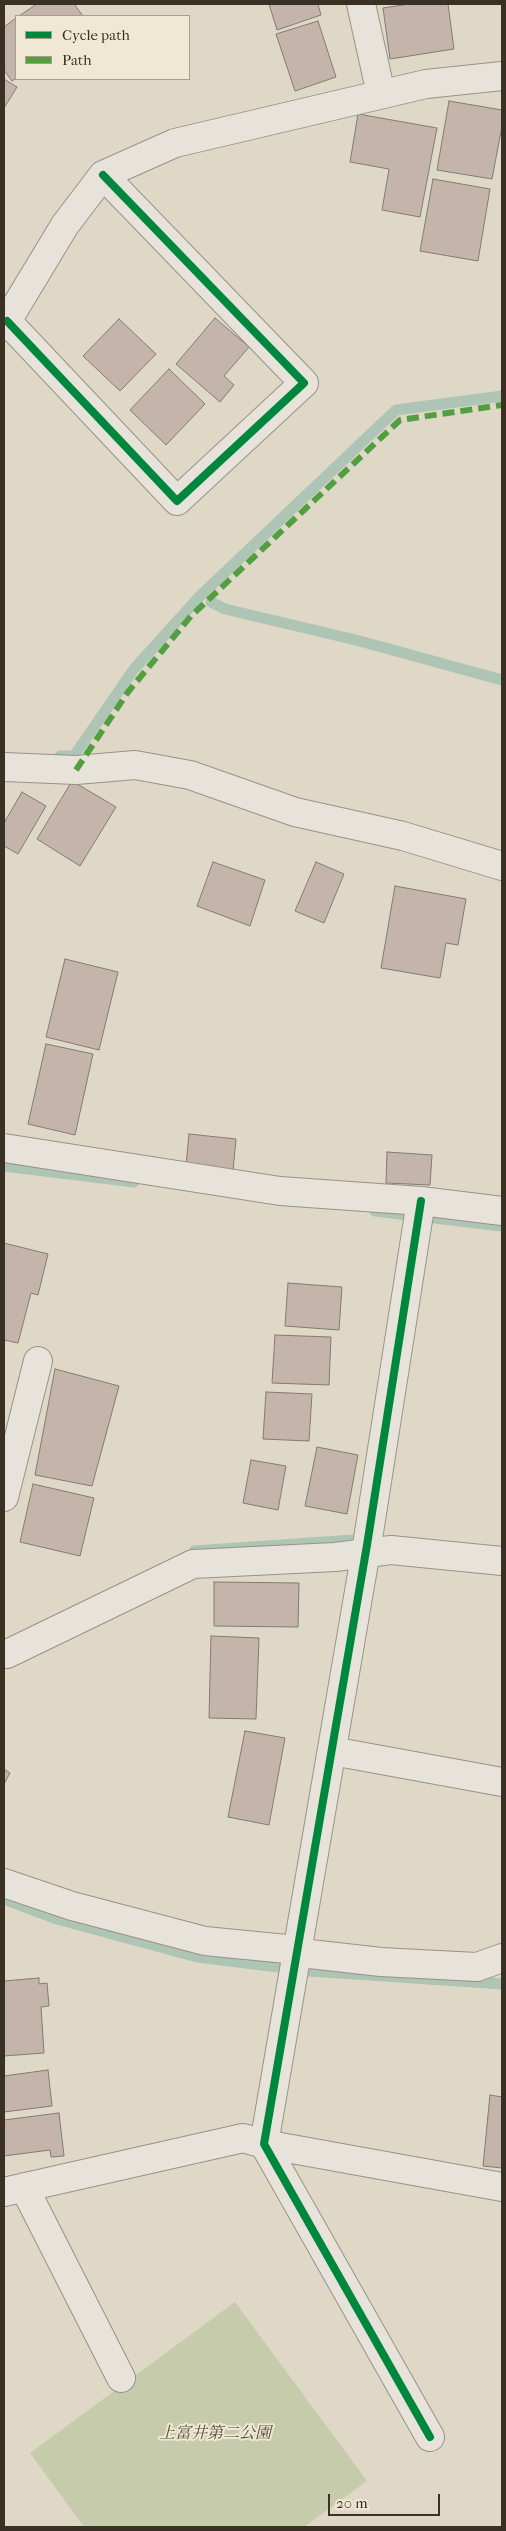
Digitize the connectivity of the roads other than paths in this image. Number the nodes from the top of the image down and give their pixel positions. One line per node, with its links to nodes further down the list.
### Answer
1 (361, 4): 3 (street)
2 (502, 76): 3 (street)
3 (382, 94): 4 (street)
4 (103, 175): 5 (street); 5 (street)
5 (5, 324)
6 (4, 767): 7 (street)
7 (502, 866)
8 (4, 1148): 9 (street)
9 (418, 1211): 10 (street); 13 (street)
10 (502, 1211)
11 (38, 1361): 12 (street)
12 (4, 1496)
13 (367, 1544): 14 (street); 15 (street); 16 (street)
14 (502, 1561)
15 (4, 1653)
16 (332, 1752): 17 (street); 20 (street)
17 (502, 1782)
18 (4, 1883): 20 (street)
19 (502, 1958): 20 (street)
20 (295, 1961): 21 (street)
21 (264, 2144): 22 (street); 23 (street); 25 (street)
22 (502, 2187)
23 (14, 2190): 24 (street)
24 (121, 2378)
25 (430, 2437)

